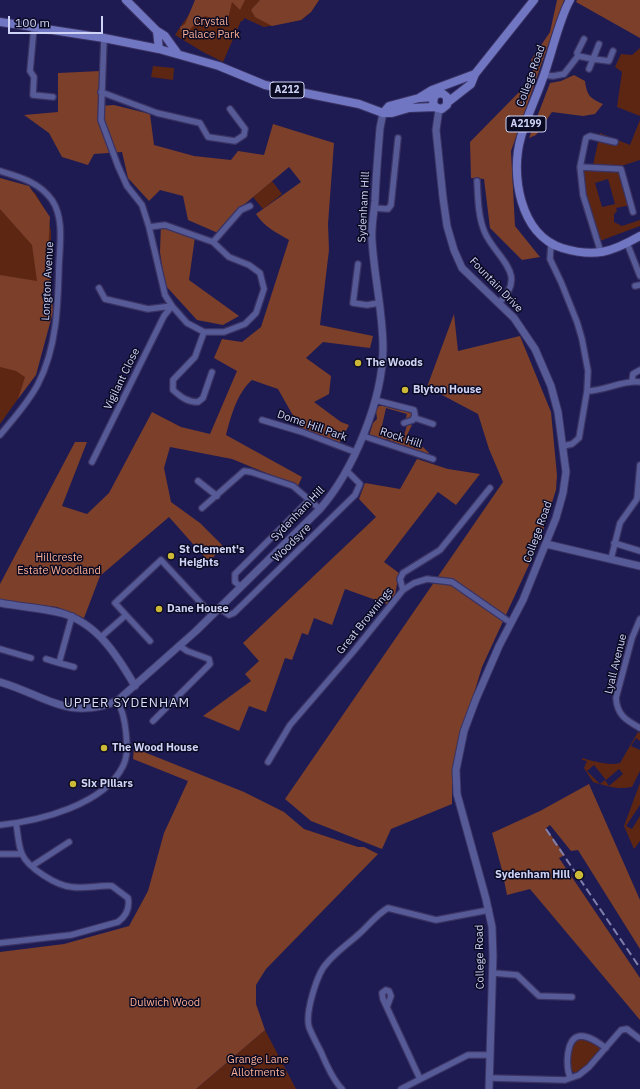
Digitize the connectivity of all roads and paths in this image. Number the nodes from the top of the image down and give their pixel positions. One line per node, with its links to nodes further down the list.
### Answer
1 (126, 0): 6 (main road)
2 (534, 0): 18 (main road)
3 (570, 0): 19 (main road, College Road / A2199)
4 (0, 22): 5 (main road, A212)
5 (34, 27): 8 (main road, A212); 22 (street)
6 (157, 31): 7 (main road); 11 (main road)
7 (165, 36): 13 (main road); 15 (main road)
8 (104, 38): 11 (main road, A212); 21 (street)
9 (584, 39): 14 (street)
10 (599, 44): 16 (street)
11 (159, 49): 13 (main road, A212)
12 (613, 51): 16 (street)
13 (178, 54): 15 (main road, A212)
14 (578, 56): 16 (street); 19 (street)
15 (190, 57): 28 (main road, A212)
16 (593, 59): 17 (street)
17 (588, 70)
18 (470, 75): 20 (main road); 25 (main road)
19 (544, 75): 41 (main road, College Road / A2199)
20 (440, 91): 23 (main road); 24 (main road); 25 (main road)
21 (102, 92): 27 (street); 37 (street)
22 (53, 97)
23 (434, 97): 24 (main road); 26 (main road)
24 (420, 98): 28 (main road)
25 (448, 102): 26 (main road)
26 (437, 108): 28 (main road, A212); 47 (street, Fountain Drive)
27 (230, 109)
28 (383, 113): 35 (street, Sydenham Hill)
29 (398, 138): 35 (street)
30 (615, 142): 31 (street)
31 (580, 167): 36 (street); 42 (street)
32 (0, 171): 60 (street, Longton Avenue)
33 (477, 181): 47 (street)
34 (250, 206): 39 (street)
35 (374, 208): 46 (street, Sydenham Hill)
36 (633, 212)
37 (149, 227): 39 (street); 48 (street)
38 (640, 236): 40 (main road, A2199)
39 (213, 242): 49 (street)
40 (627, 243): 42 (main road, A2199); 44 (street)
41 (551, 244): 42 (main road, A2199); 54 (street)
42 (601, 253)
43 (358, 264): 46 (street)
44 (640, 276)
45 (99, 288): 48 (street)
46 (379, 303): 55 (street, Sydenham Hill)
47 (498, 303): 62 (street, Fountain Drive)
48 (172, 306): 49 (street); 65 (street, Vigilant Close)
49 (204, 332): 51 (street)
50 (640, 370): 52 (street)
51 (212, 372)
52 (632, 381): 53 (street); 54 (street)
53 (640, 382)
54 (587, 391): 62 (street)
55 (375, 400): 56 (street); 61 (street, Sydenham Hill)
56 (414, 418): 58 (street); 59 (street)
57 (262, 420): 63 (street, Dome Hill Park)
58 (404, 423)
59 (433, 424)
60 (0, 434)
61 (363, 436): 63 (street, Sydenham Hill); 64 (street, Rock Hill)
62 (563, 446): 76 (street, College Road)
63 (355, 452): 67 (street, Sydenham Hill)
64 (433, 459)
65 (92, 462)
66 (640, 465): 68 (street)
67 (347, 471): 74 (street, Sydenham Hill); 83 (street, Woodsyre)
68 (640, 475): 75 (street)
69 (198, 481): 71 (street)
70 (490, 488): 81 (street)
71 (217, 496): 72 (street); 73 (street)
72 (309, 500): 74 (street); 80 (street)
73 (202, 508)
74 (320, 509): 80 (street, Sydenham Hill)
75 (614, 543): 77 (street); 78 (street)
76 (546, 544): 78 (street); 88 (street, College Road)
77 (640, 551)
78 (611, 559): 79 (street)
79 (640, 566)
80 (241, 587): 83 (street, Sydenham Hill)
81 (403, 590): 88 (street, Great Brownings); 102 (street, Great Brownings)
82 (0, 603): 86 (street)
83 (219, 608): 84 (street, Sydenham Hill)
84 (212, 614): 85 (street); 91 (street, Sydenham Hill)
85 (126, 615): 89 (street); 90 (street)
86 (72, 616): 89 (street); 95 (street)
87 (640, 619): 101 (street, Lyall Avenue)
88 (511, 623): 109 (street, College Road)
89 (101, 637): 98 (street)
90 (150, 640)
91 (180, 646): 98 (street, Sydenham Hill); 100 (street)
92 (0, 649): 93 (street)
93 (30, 658)
94 (46, 659): 95 (street)
95 (59, 663): 96 (street)
96 (74, 667)
97 (0, 682): 99 (street, Sydenham Hill)
98 (135, 686): 99 (street, Sydenham Hill)
99 (117, 701): 103 (street)
100 (153, 721)
101 (640, 728)
102 (268, 762)
103 (16, 824): 104 (street); 107 (street)
104 (0, 825)
105 (69, 842): 108 (street)
106 (0, 854): 107 (street)
107 (22, 854): 108 (street)
108 (32, 866): 110 (street)
109 (489, 910): 111 (street, College Road); 120 (street)
110 (0, 943)
111 (493, 973): 112 (street); 116 (street, College Road)
112 (572, 997)
113 (387, 1007): 119 (street)
114 (640, 1039): 115 (street)
115 (606, 1048): 117 (street); 117 (street)
116 (490, 1055): 118 (street, College Road); 119 (street)
117 (570, 1077): 118 (street)
118 (490, 1078): 122 (street, College Road)
119 (420, 1079): 121 (street)
120 (342, 1089)
121 (401, 1089)
122 (489, 1089)

